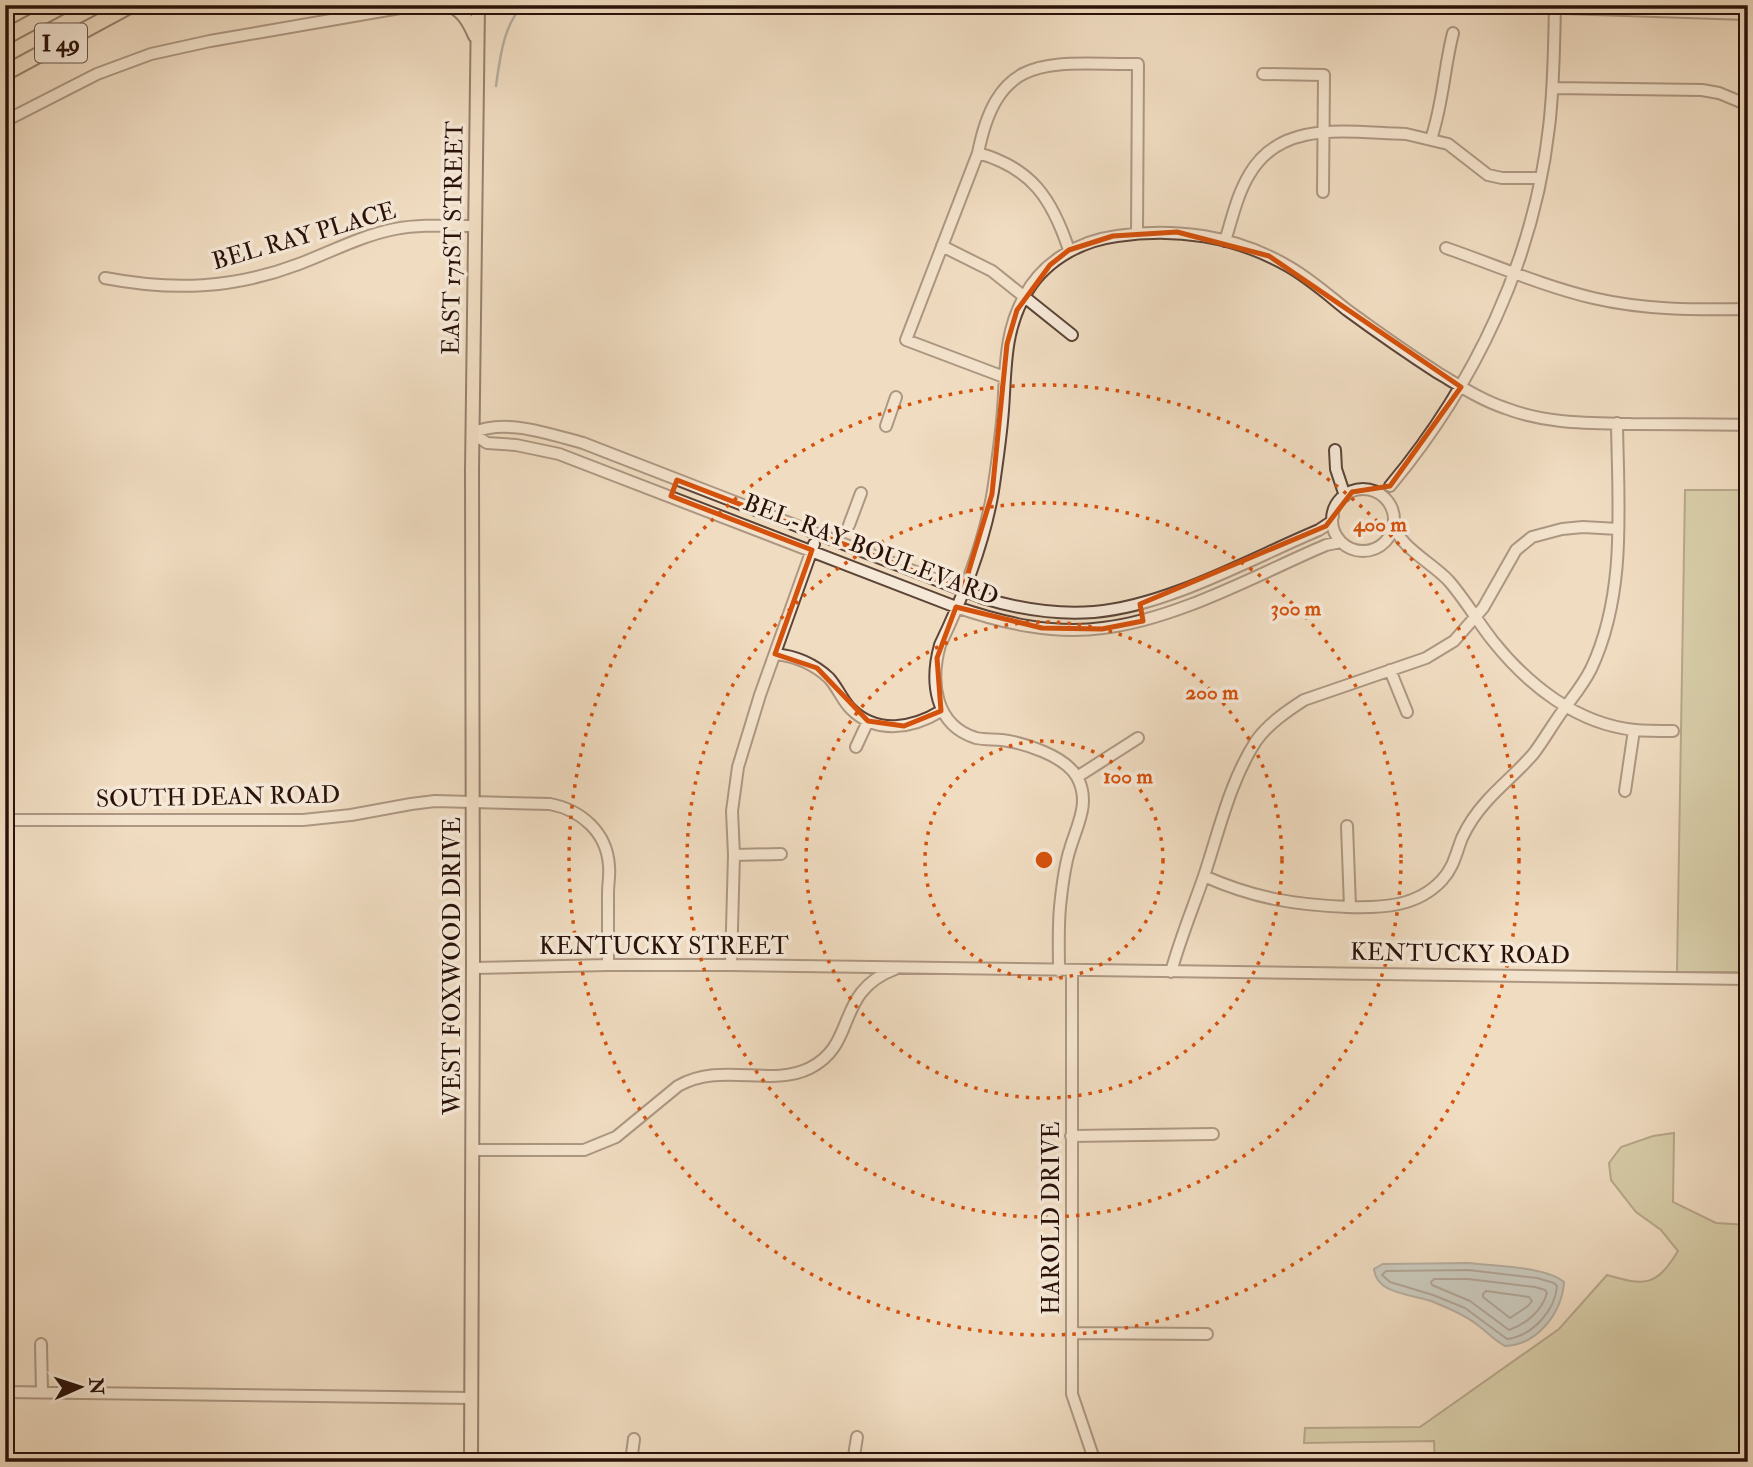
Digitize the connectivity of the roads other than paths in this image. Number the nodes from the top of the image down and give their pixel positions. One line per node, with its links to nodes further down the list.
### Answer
1 (65, 5): 12 (highway, I 49)
2 (131, 5): 9 (highway, I 49)
3 (143, 5): 9 (highway)
4 (417, 5): 18 (street)
5 (449, 5): 13 (main road)
6 (478, 5): 13 (main road, EAST 171ST STREET)
7 (1468, 5): 8 (street)
8 (1555, 6): 10 (street); 16 (street)
9 (116, 13): 14 (highway, I 49)
10 (1748, 14)
11 (1453, 33): 20 (street)
12 (5, 37)
13 (477, 40): 24 (main road, EAST 171ST STREET)
14 (5, 73)
15 (1262, 74): 19 (street)
16 (1553, 88): 17 (street); 22 (street)
17 (1748, 105)
18 (5, 121)
19 (1323, 133): 20 (street); 23 (street); 26 (street)
20 (1431, 139): 22 (street)
21 (978, 153): 25 (street); 27 (street); 29 (street)
22 (1541, 178): 30 (street)
23 (1323, 191)
24 (475, 226): 31 (street, BEL RAY PLACE); 41 (main road, EAST 171ST STREET)
25 (1137, 233): 26 (street); 29 (street)
26 (1225, 241): 36 (street)
27 (942, 246): 32 (street); 35 (street)
28 (1446, 248): 30 (street)
29 (1069, 250): 32 (street)
30 (1514, 272): 33 (street); 36 (street)
31 (104, 278)
32 (1024, 296): 34 (street); 35 (street)
33 (1748, 309)
34 (1072, 335)
35 (1004, 377): 62 (street)
36 (1461, 387): 38 (street); 47 (street)
37 (896, 397): 40 (street)
38 (1617, 424): 39 (street); 56 (street)
39 (1748, 425)
40 (886, 426)
41 (472, 433): 42 (street, BEL-RAY BOULEVARD); 44 (street, BEL-RAY BOULEVARD); 45 (main road, EAST 171ST STREET)
42 (564, 438): 44 (street); 46 (street, BEL-RAY BOULEVARD)
43 (1335, 450): 51 (street)
44 (559, 454): 50 (street, BEL-RAY BOULEVARD)
45 (472, 471): 79 (main road, WEST FOXWOOD DRIVE)
46 (677, 480): 50 (street); 57 (street, BEL-RAY BOULEVARD)
47 (1390, 486): 48 (street); 52 (street)
48 (1372, 490): 51 (street); 52 (street)
49 (861, 493): 54 (street)
50 (671, 496): 61 (street, BEL-RAY BOULEVARD)
51 (1345, 496): 53 (street, BEL-RAY BOULEVARD)
52 (1389, 503): 55 (street)
53 (1334, 516): 58 (street); 63 (street, BEL-RAY BOULEVARD)
54 (849, 524)
55 (1394, 524): 59 (street); 60 (street)
56 (1618, 528): 65 (street); 69 (street)
57 (818, 535): 61 (street); 62 (street, BEL-RAY BOULEVARD)
58 (1341, 542): 60 (street, BEL-RAY BOULEVARD); 66 (street, BEL-RAY BOULEVARD)
59 (1401, 542): 60 (street, BEL-RAY BOULEVARD); 65 (street)
60 (1379, 546)
61 (811, 550): 64 (street, BEL-RAY BOULEVARD); 67 (street)
62 (963, 590): 63 (street, BEL-RAY BOULEVARD); 64 (street)
63 (1140, 604): 66 (street)
64 (956, 607): 66 (street, BEL-RAY BOULEVARD); 70 (street)
65 (1476, 618): 68 (street); 69 (street)
66 (1143, 621)
67 (775, 654): 72 (street); 83 (street)
68 (1390, 670): 71 (street); 84 (street)
69 (1566, 706): 73 (street); 85 (street)
70 (941, 711): 72 (street); 77 (street)
71 (1407, 712)
72 (868, 722): 76 (street)
73 (1634, 730): 74 (street); 78 (street)
74 (1673, 732)
75 (1138, 738): 77 (street)
76 (856, 747)
77 (1077, 777): 92 (street)
78 (1625, 791)
79 (473, 802): 80 (street, SOUTH DEAN ROAD); 86 (street, SOUTH DEAN ROAD); 90 (main road, WEST FOXWOOD DRIVE)
80 (5, 820)
81 (1347, 826): 85 (street)
82 (781, 854): 83 (street)
83 (734, 855): 87 (street)
84 (1204, 876): 85 (street); 94 (street)
85 (1350, 907)
86 (608, 965): 87 (street, KENTUCKY STREET); 90 (street, KENTUCKY STREET)
87 (731, 965): 88 (street, KENTUCKY STREET)
88 (855, 967): 89 (street, KENTUCKY STREET); 95 (street)
89 (868, 967): 91 (street, KENTUCKY STREET); 95 (street)
90 (473, 968): 99 (main road, WEST FOXWOOD DRIVE)
91 (900, 968): 92 (street); 95 (street)
92 (1059, 971): 93 (street)
93 (1072, 971): 94 (street); 98 (street, HAROLD DRIVE)
94 (1171, 972): 96 (street, KENTUCKY ROAD)
95 (875, 979): 99 (street)
96 (1748, 979)
97 (1213, 1134): 98 (street)
98 (1071, 1136): 100 (street, HAROLD DRIVE)
99 (472, 1150): 105 (main road, WEST FOXWOOD DRIVE)
100 (1072, 1333): 101 (street); 111 (street, HAROLD DRIVE)
101 (1207, 1334)
102 (41, 1344): 104 (street)
103 (5, 1392): 104 (street)
104 (42, 1392): 105 (street)
105 (471, 1398): 108 (main road, WEST FOXWOOD DRIVE)
106 (857, 1437): 110 (street)
107 (634, 1440): 109 (street)
108 (471, 1462)
109 (631, 1462)
110 (853, 1462)
111 (1095, 1462)

